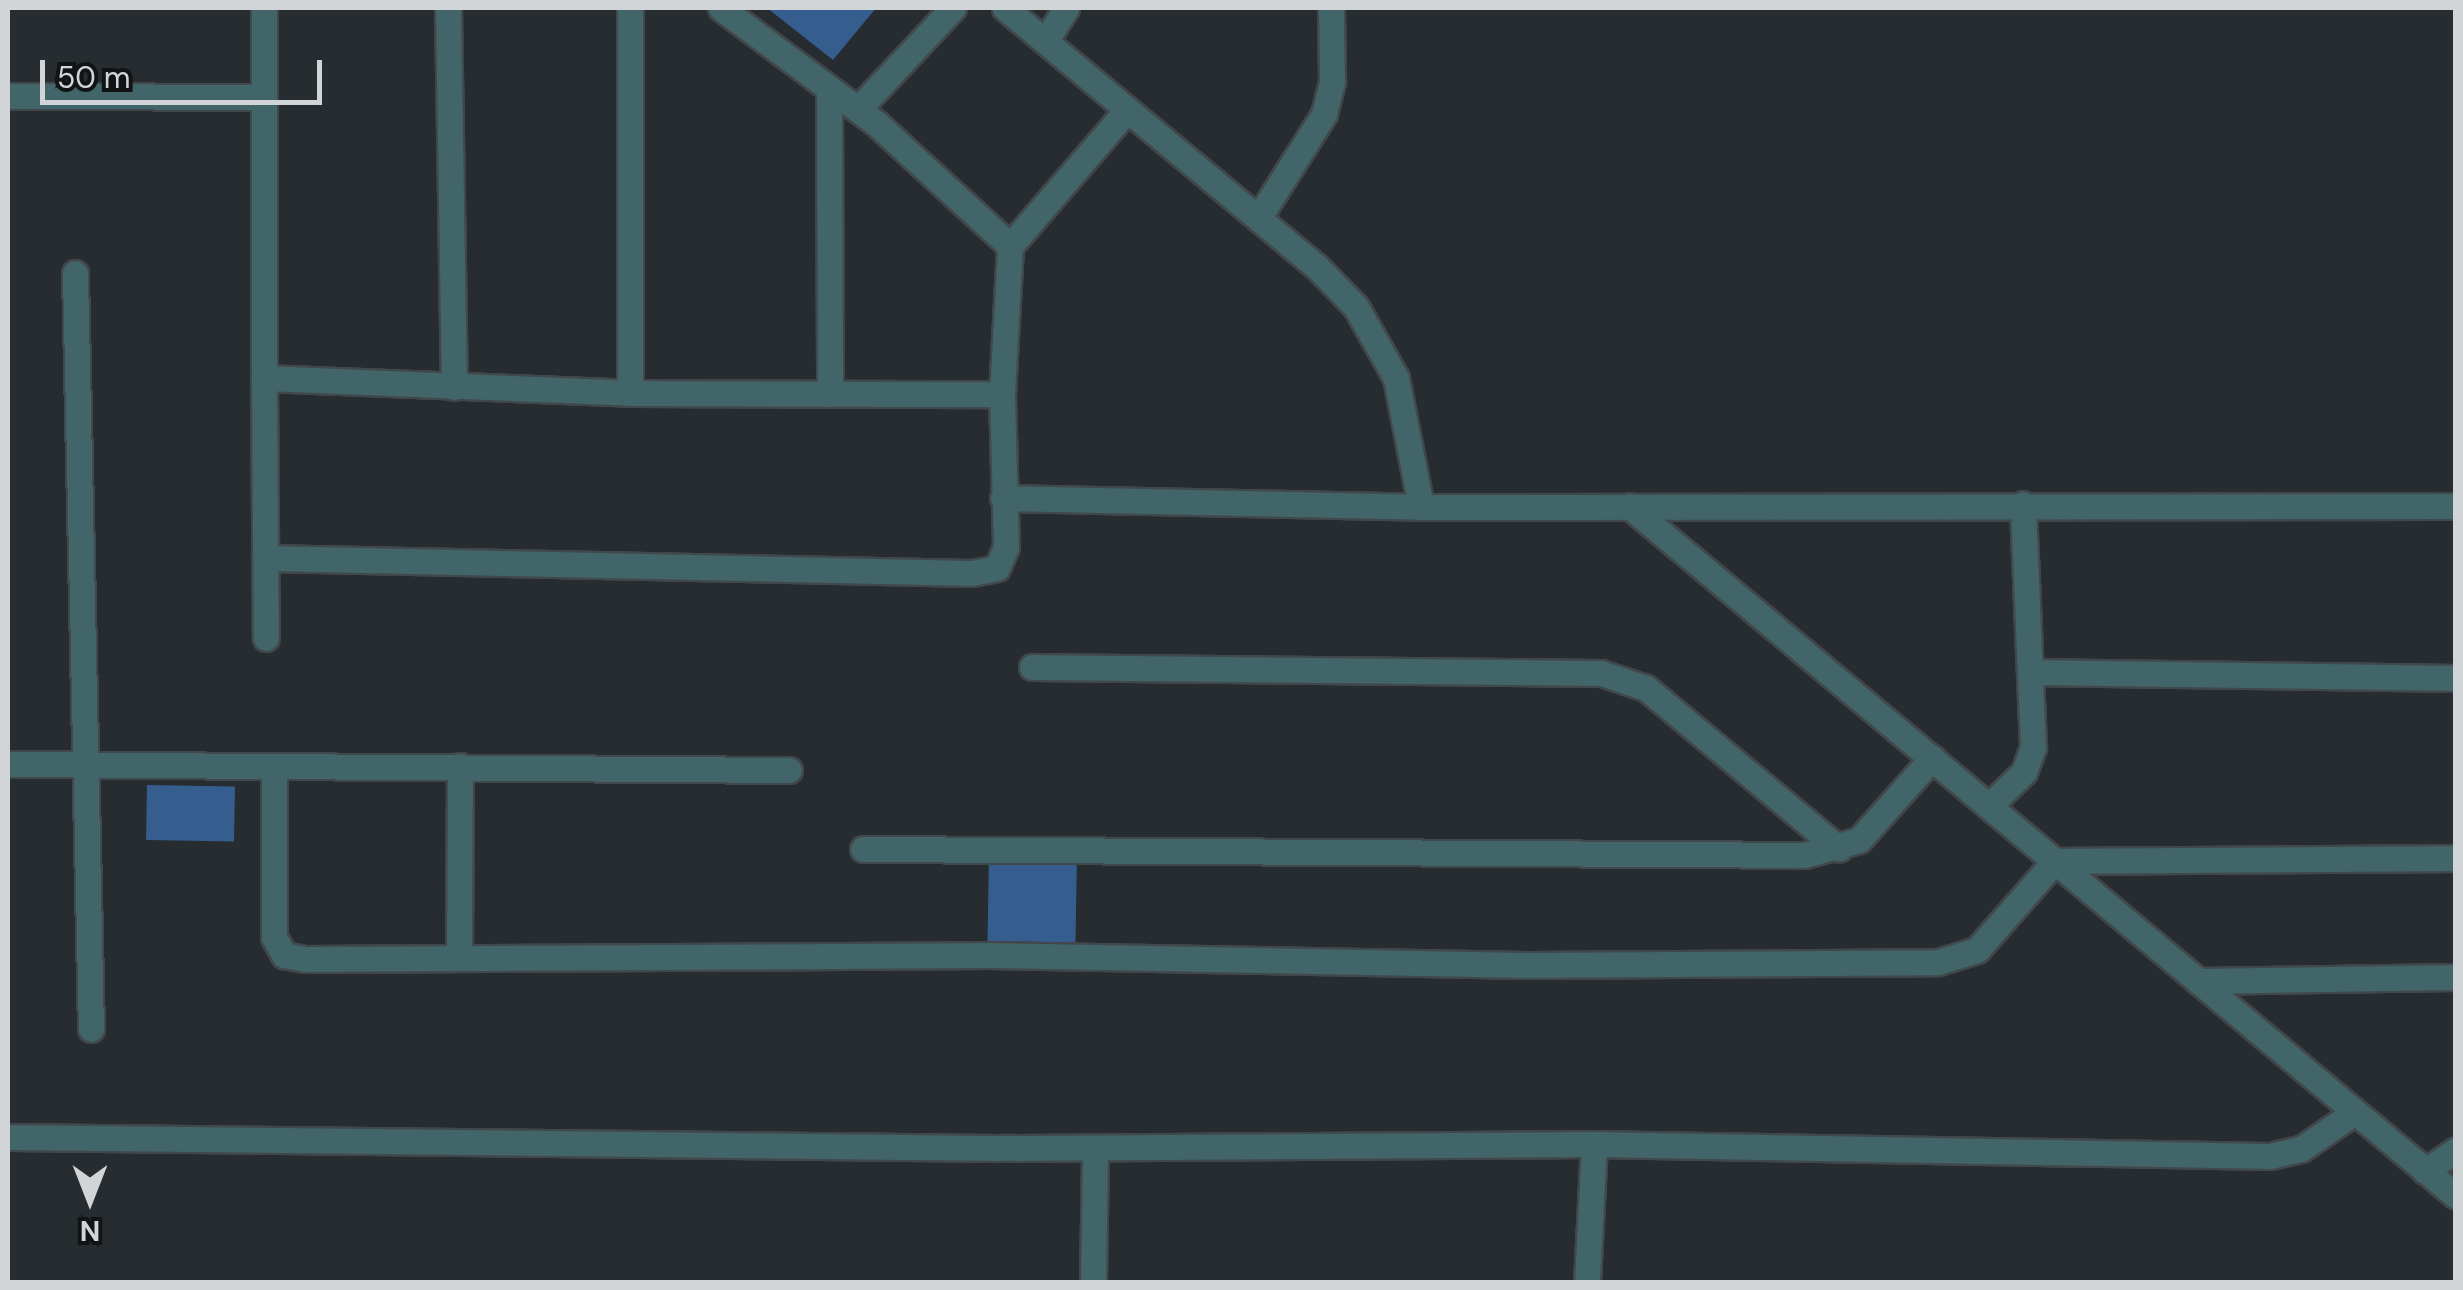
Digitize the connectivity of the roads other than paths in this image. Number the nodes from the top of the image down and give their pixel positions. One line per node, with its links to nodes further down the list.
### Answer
1 (264, 8): 12 (street)
2 (448, 8): 19 (street)
3 (630, 8): 20 (street)
4 (721, 8): 10 (street)
5 (954, 8): 13 (street)
6 (1006, 8): 9 (street)
7 (1066, 8): 9 (street)
8 (1331, 8): 15 (street)
9 (1046, 40): 14 (street)
10 (829, 88): 13 (street); 21 (street)
11 (8, 96): 12 (street)
12 (262, 98): 18 (street)
13 (858, 109): 16 (street)
14 (1126, 111): 15 (street); 16 (street)
15 (1258, 217): 27 (street)
16 (1010, 246): 22 (street)
17 (75, 273): 34 (street)
18 (264, 378): 19 (street); 28 (street)
19 (454, 387): 20 (street)
20 (630, 393): 21 (street)
21 (830, 394): 22 (street)
22 (1002, 394): 23 (street)
23 (1003, 498): 27 (street); 28 (street)
24 (2023, 504): 25 (street); 26 (street); 31 (street)
25 (1629, 506): 27 (street); 33 (street)
26 (2456, 506)
27 (1421, 507)
28 (268, 558): 29 (street)
29 (266, 638)
30 (1032, 667): 41 (street)
31 (2033, 672): 32 (street); 39 (street)
32 (2456, 678)
33 (1932, 758): 39 (street); 41 (street)
34 (87, 762): 35 (street); 37 (street); 47 (street)
35 (8, 764)
36 (460, 766): 37 (street); 38 (street); 44 (street)
37 (274, 767): 44 (street)
38 (788, 770)
39 (1989, 806): 43 (street)
40 (863, 849): 41 (street)
41 (1839, 849)
42 (2456, 858): 43 (street)
43 (2055, 862): 44 (street); 46 (street)
44 (459, 954)
45 (2456, 977): 46 (street)
46 (2198, 981): 48 (street)
47 (91, 1029)
48 (2355, 1112): 50 (street); 53 (street)
49 (8, 1138): 51 (street)
50 (1594, 1144): 51 (street); 56 (street)
51 (1095, 1148): 55 (street)
52 (2456, 1150): 53 (street)
53 (2426, 1171): 54 (street)
54 (2456, 1196)
55 (1092, 1282)
56 (1587, 1282)

